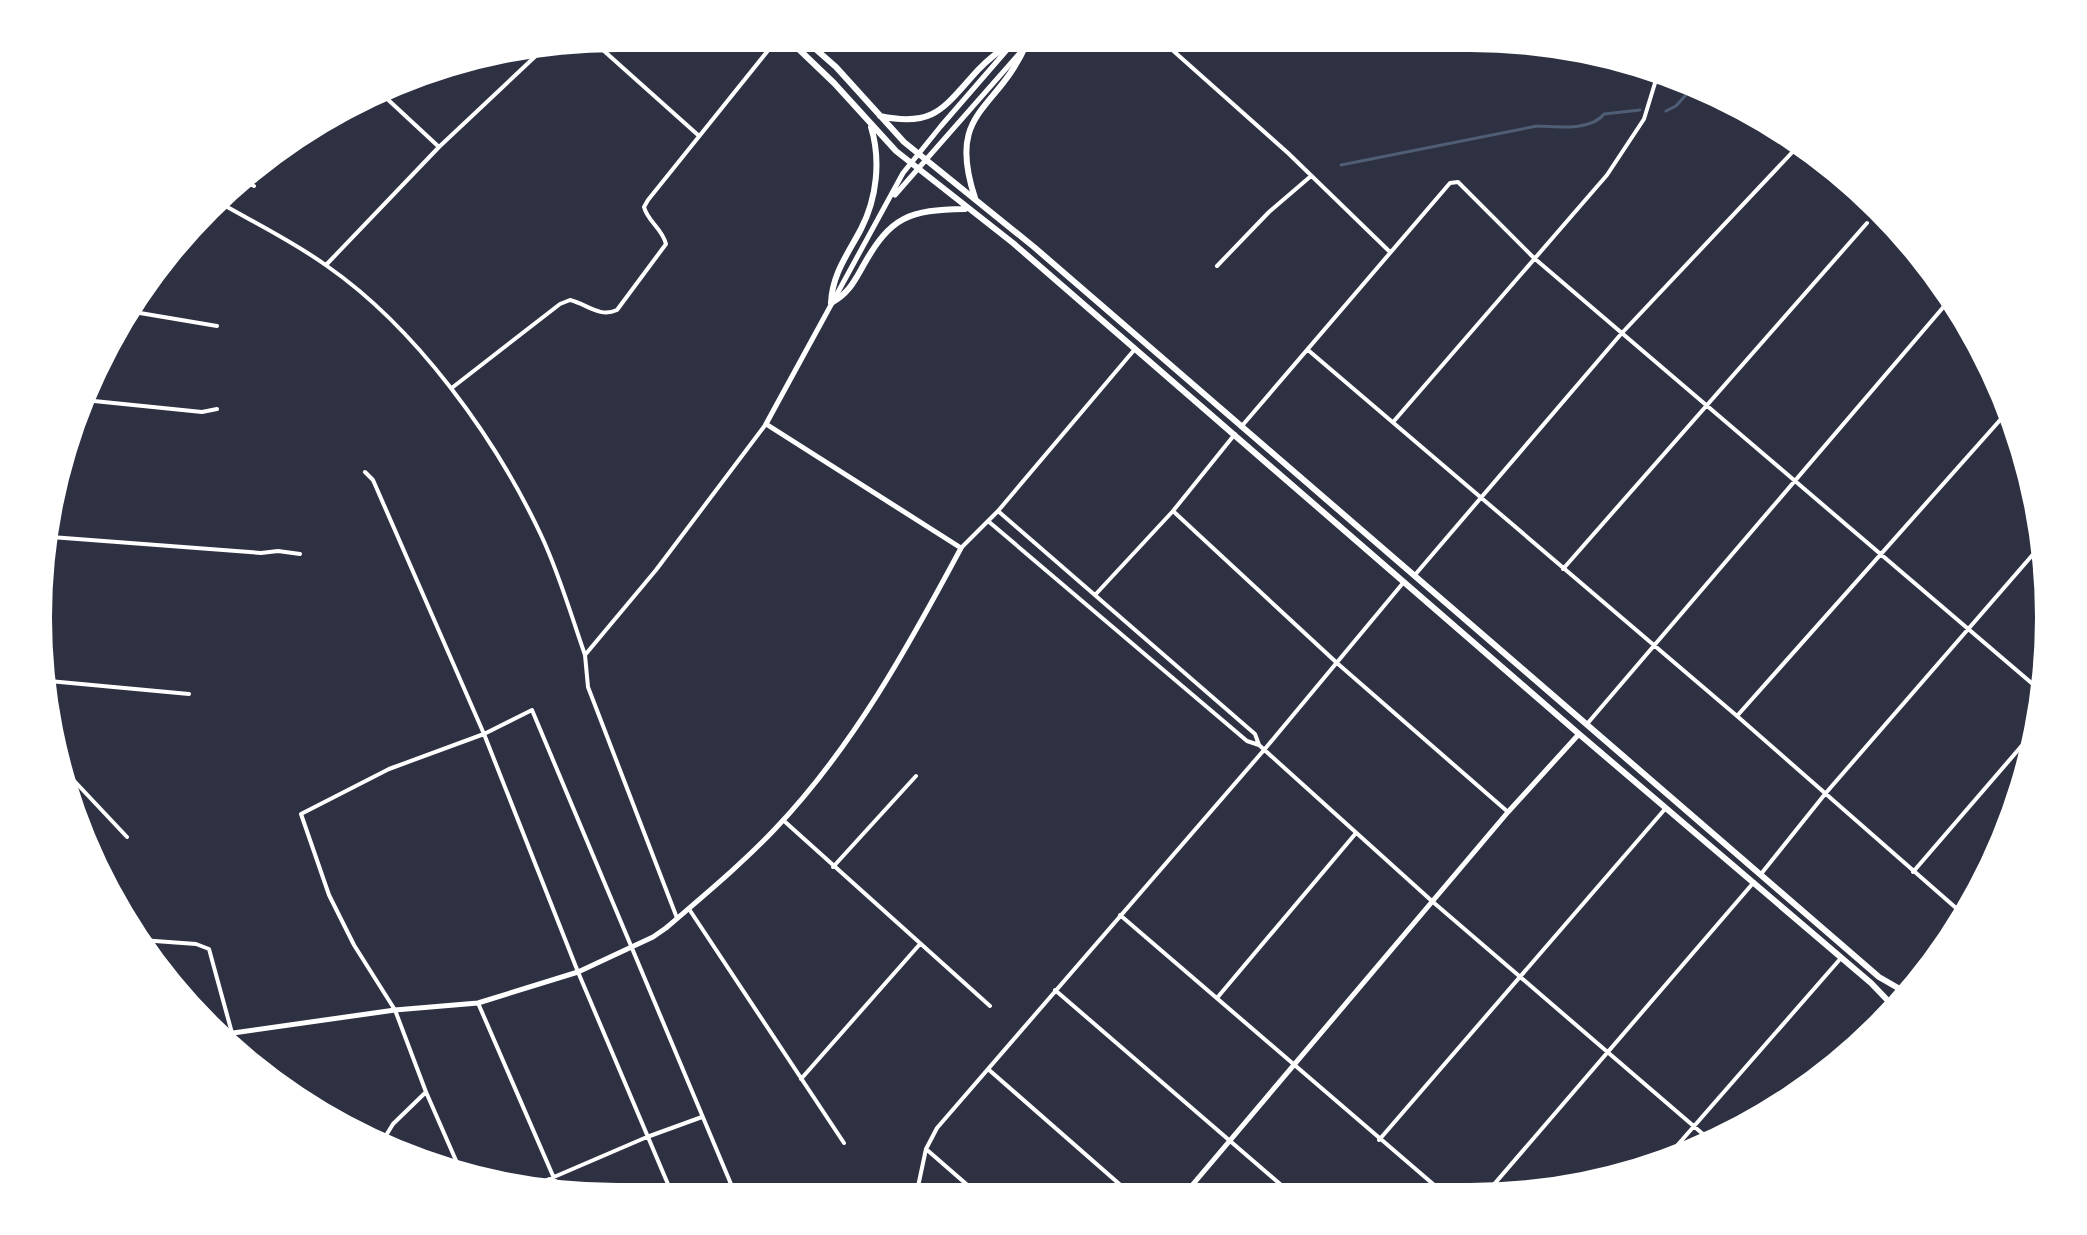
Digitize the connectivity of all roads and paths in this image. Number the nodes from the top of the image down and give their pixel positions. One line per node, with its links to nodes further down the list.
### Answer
1 (606, 52): 15 (street)
2 (766, 52): 15 (street)
3 (802, 52): 14 (main road)
4 (819, 52): 13 (main road)
5 (998, 52): 13 (main road)
6 (1006, 52): 20 (street)
7 (1020, 52): 20 (street)
8 (1022, 52): 19 (main road)
9 (1174, 52): 18 (street)
10 (533, 59): 16 (street)
11 (1655, 84): 25 (street)
12 (389, 100): 16 (street)
13 (879, 116): 19 (main road)
14 (870, 123): 22 (main road); 28 (main road)
15 (698, 135): 35 (street)
16 (439, 147): 26 (street)
17 (1792, 153): 32 (street)
18 (1311, 176): 24 (street); 27 (street)
19 (975, 198): 42 (main road)
20 (891, 199): 28 (street)
21 (229, 208): 26 (street)
22 (967, 209): 28 (main road); 33 (main road)
23 (1867, 223): 37 (street)
24 (1390, 252): 25 (street); 34 (street)
25 (1534, 258): 32 (street); 39 (street)
26 (326, 265): 35 (street)
27 (1217, 266)
28 (831, 303): 41 (street)
29 (1943, 308): 45 (street)
30 (141, 313): 31 (street)
31 (217, 326)
32 (1621, 334): 37 (street); 46 (street)
33 (1135, 349): 43 (main road); 47 (street)
34 (1308, 350): 39 (street); 42 (street)
35 (453, 387): 61 (street)
36 (95, 401): 38 (street)
37 (1704, 406): 45 (street); 55 (street)
38 (217, 409)
39 (1394, 421): 46 (street)
40 (1999, 421): 53 (street)
41 (766, 424): 51 (street); 61 (street)
42 (1241, 427): 56 (main road)
43 (1235, 434): 48 (street); 57 (main road)
44 (365, 472): 68 (street)
45 (1795, 482): 53 (street); 60 (street)
46 (1482, 497): 55 (street); 56 (street)
47 (998, 511): 49 (street); 58 (street)
48 (1173, 511): 58 (street); 62 (street)
49 (988, 521): 51 (street); 70 (street)
50 (58, 538): 52 (street)
51 (961, 548): 78 (street)
52 (300, 554)
53 (1883, 554): 59 (street); 66 (street)
54 (2031, 556): 59 (street)
55 (1563, 569): 60 (street)
56 (1414, 576): 67 (main road)
57 (1405, 581): 62 (street); 69 (main road)
58 (1095, 595): 70 (street)
59 (1966, 630): 64 (street); 75 (street)
60 (1654, 646): 66 (street); 67 (street)
61 (585, 655): 89 (street)
62 (1337, 663): 72 (street); 77 (street)
63 (56, 682): 65 (street)
64 (2031, 683)
65 (189, 694)
66 (1737, 716): 75 (street)
67 (1586, 725): 83 (main road)
68 (484, 734): 92 (street); 94 (street); 102 (street)
69 (1579, 734): 76 (main road); 77 (street)
70 (1259, 745): 72 (street)
71 (2019, 749): 82 (street)
72 (1264, 750): 79 (street); 88 (street)
73 (916, 776): 81 (street)
74 (77, 784): 80 (street)
75 (1825, 794): 82 (street); 83 (street)
76 (1666, 807): 84 (main road); 95 (street)
77 (1508, 812): 85 (street)
78 (783, 820): 81 (street); 87 (street)
79 (1356, 833): 85 (street); 98 (street)
80 (127, 837)
81 (833, 867): 91 (street)
82 (1913, 872): 86 (street)
83 (1760, 875): 96 (main road)
84 (1754, 882): 93 (main road); 105 (street)
85 (1433, 902): 95 (street); 106 (street)
86 (1955, 907)
87 (688, 908): 89 (street); 108 (street)
88 (1120, 915): 97 (street); 98 (street)
89 (677, 918): 92 (street)
90 (154, 941): 103 (street)
91 (920, 944): 101 (street); 108 (street)
92 (632, 947): 94 (street); 110 (street)
93 (1842, 958): 99 (main road); 111 (street)
94 (578, 972): 100 (street); 114 (street)
95 (1519, 976): 105 (street); 116 (street)
96 (1897, 987)
97 (1055, 990): 107 (street); 115 (street)
98 (1217, 998): 106 (street)
99 (1887, 999)
100 (478, 1003): 102 (street); 121 (street)
101 (990, 1006)
102 (395, 1010): 104 (street); 109 (street)
103 (227, 1026)
104 (235, 1033)
105 (1608, 1052): 111 (street); 123 (street)
106 (1293, 1063): 115 (street); 116 (street)
107 (988, 1069): 119 (street); 128 (street)
108 (801, 1079): 117 (street)
109 (426, 1092): 113 (street); 120 (street)
110 (702, 1117): 114 (street); 125 (street)
111 (1693, 1126): 112 (street); 118 (street)
112 (1702, 1133)
113 (387, 1134)
114 (647, 1137): 121 (street); 124 (street)
115 (1229, 1140): 129 (street); 130 (street)
116 (1379, 1140): 131 (street)
117 (844, 1143)
118 (1679, 1143)
119 (926, 1149): 126 (street); 127 (street)
120 (455, 1159)
121 (554, 1177): 122 (street)
122 (550, 1179)
123 (1496, 1182)
124 (667, 1183)
125 (730, 1183)
126 (919, 1183)
127 (965, 1183)
128 (1118, 1183)
129 (1194, 1183)
130 (1279, 1183)
131 (1431, 1183)

